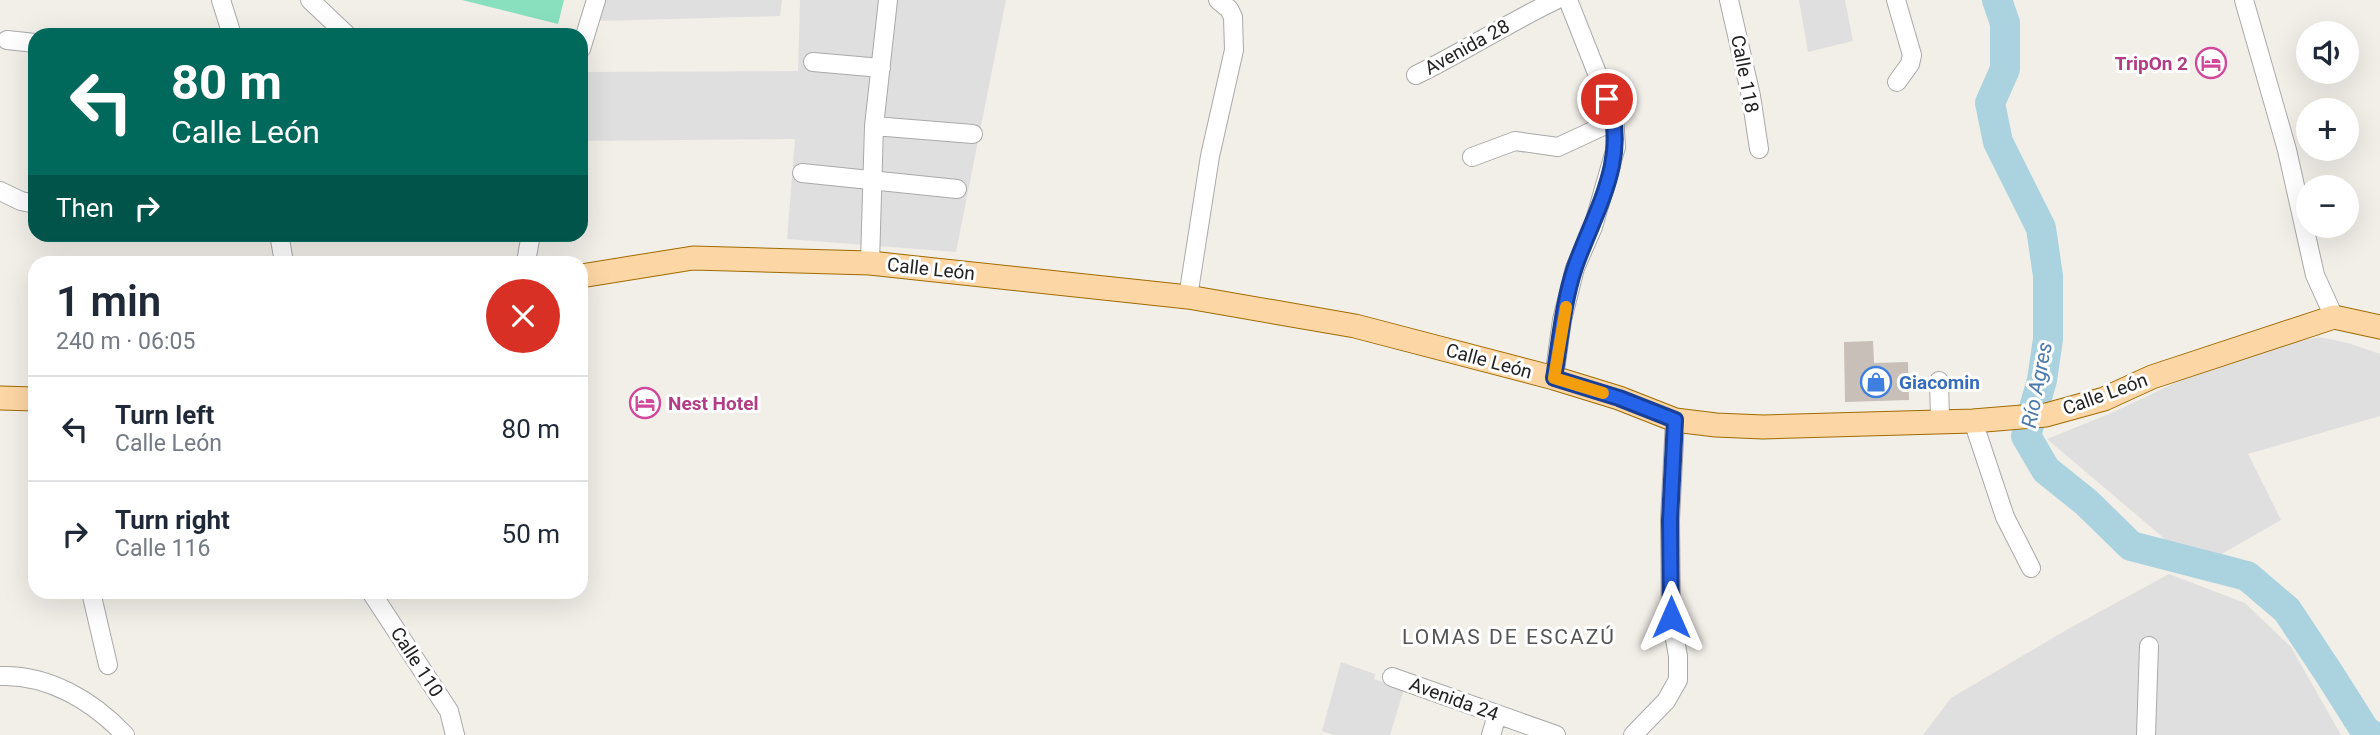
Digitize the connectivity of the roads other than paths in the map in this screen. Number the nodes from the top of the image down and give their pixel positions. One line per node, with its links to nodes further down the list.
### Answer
1 (221, 0): 11 (street)
2 (310, 0): 12 (street)
3 (596, 0): 13 (street)
4 (888, 0): 17 (street)
5 (1218, 0): 32 (street)
6 (1556, 0): 18 (street, Avenida 28)
7 (1568, 0): 20 (street)
8 (1729, 0): 23 (street, Calle 118)
9 (1896, 0): 19 (street)
10 (2244, 0): 33 (street)
11 (230, 28)
12 (340, 28)
13 (587, 28)
14 (7, 40): 15 (street)
15 (28, 42)
16 (813, 62): 17 (street)
17 (881, 68): 21 (street)
18 (1416, 75)
19 (1898, 82)
20 (1614, 121): 24 (street); 35 (street)
21 (874, 126): 22 (street); 26 (street)
22 (973, 134)
23 (1759, 149)
24 (1472, 156)
25 (802, 173): 26 (street)
26 (874, 180): 27 (street); 30 (street)
27 (957, 189)
28 (0, 191): 29 (street)
29 (28, 202)
30 (870, 262): 31 (main road, Calle León); 32 (main road, Calle León)
31 (588, 275)
32 (1188, 297): 35 (main road, Calle León)
33 (2333, 317): 34 (main road); 41 (main road, Calle León)
34 (2380, 327)
35 (1554, 378): 39 (main road, Calle León)
36 (1939, 381): 40 (street)
37 (0, 398): 38 (main road)
38 (28, 401)
39 (1675, 420): 40 (main road, Calle León); 54 (street)
40 (1940, 420): 41 (main road, Calle León)
41 (1973, 421): 42 (street)
42 (2031, 568)
43 (93, 599): 46 (street)
44 (376, 599): 51 (street, Calle 110)
45 (2149, 646): 55 (street)
46 (108, 665)
47 (0, 676): 50 (street)
48 (1392, 677): 49 (street, Avenida 24)
49 (1497, 715): 52 (street); 53 (street, Avenida 24)
50 (125, 735)
51 (456, 735)
52 (1490, 735)
53 (1556, 735)
54 (1633, 735)
55 (2147, 735)

